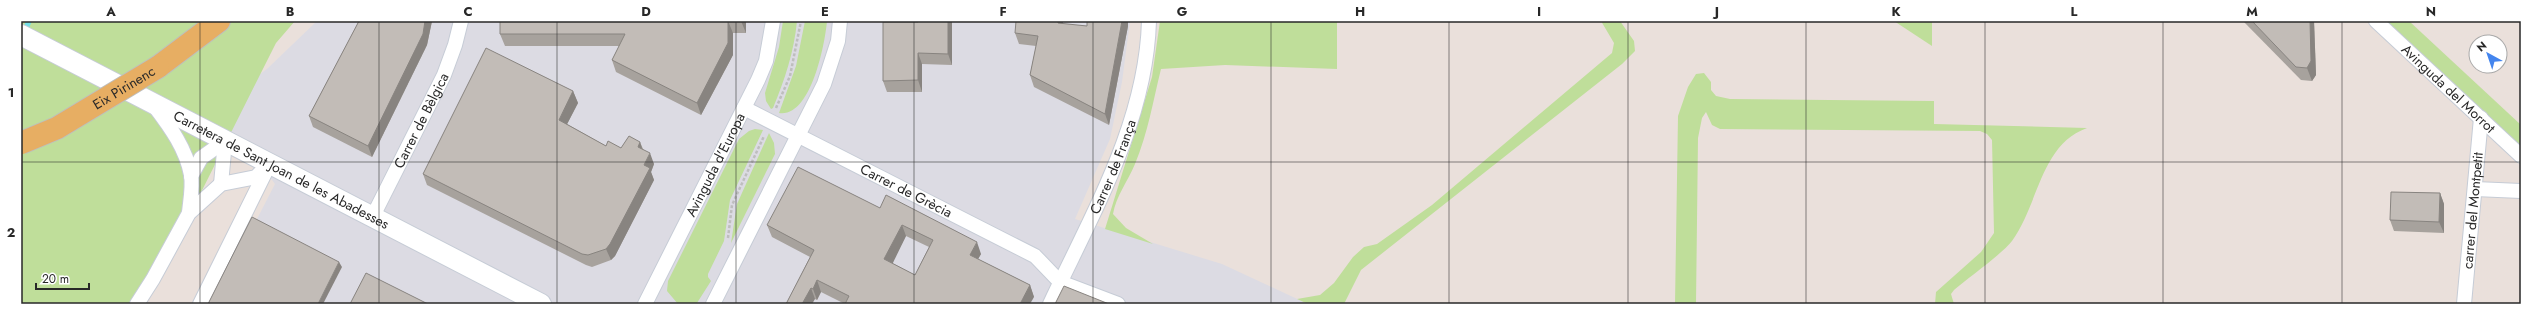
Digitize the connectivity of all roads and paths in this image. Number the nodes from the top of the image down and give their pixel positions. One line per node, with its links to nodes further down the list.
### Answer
1 (219, 21): 15 (main road, Eix Pirinenc, bridge)
2 (461, 21): 23 (street, Carrer de Bèlgica)
3 (773, 21): 10 (street, Avinguda d'Europa)
4 (801, 21): 12 (path)
5 (840, 21): 13 (street)
6 (1149, 21): 25 (street, Carrer de França)
7 (2376, 21): 11 (street, Avinguda del Morrot)
8 (21, 35): 9 (main road, Carretera de Sant Joan de les Abadesses)
9 (153, 103): 14 (main road, Carretera de Sant Joan de les Abadesses); 18 (street)
10 (744, 108): 12 (street, Carrer de Grècia); 29 (street, Avinguda d'Europa)
11 (2481, 118): 16 (street, Avinguda del Morrot); 20 (street, carrer del Montpetit)
12 (770, 121): 13 (street, Carrer de Grècia); 24 (path)
13 (799, 135): 25 (street, Carrer de Grècia); 30 (street)
14 (225, 141): 17 (main road, Carretera de Sant Joan de les Abadesses); 18 (street); 19 (street)
15 (21, 143)
16 (2521, 156)
17 (270, 163): 19 (street); 23 (main road, Carretera de Sant Joan de les Abadesses); 27 (street)
18 (191, 176): 22 (street)
19 (221, 184): 22 (street)
20 (2475, 189): 21 (street); 33 (street, carrer del Montpetit)
21 (2521, 191)
22 (189, 213): 26 (street)
23 (373, 216): 28 (main road, Carretera de Sant Joan de les Abadesses)
24 (727, 244)
25 (1060, 282): 31 (street, Carrer de França); 32 (street)
26 (137, 304)
27 (200, 304)
28 (541, 304)
29 (646, 304)
30 (713, 304)
31 (1050, 304)
32 (1118, 304)
33 (2464, 304)

